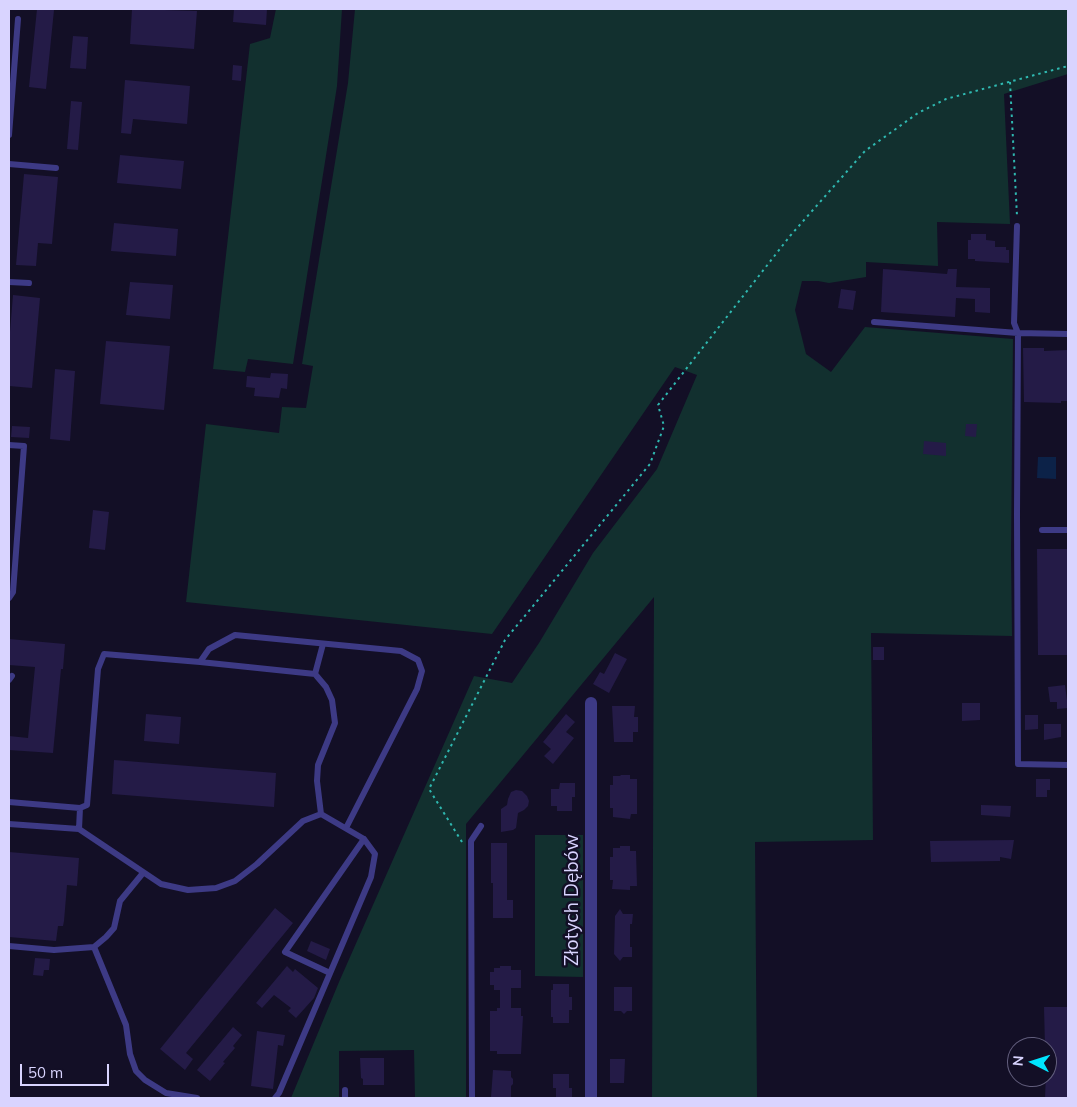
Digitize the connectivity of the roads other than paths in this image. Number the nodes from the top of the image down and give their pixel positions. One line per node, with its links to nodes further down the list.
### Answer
1 (18, 19): 2 (lane)
2 (12, 58): 3 (lane)
3 (9, 135)
4 (9, 164): 5 (lane)
5 (56, 168)
6 (1017, 226): 10 (lane)
7 (9, 282): 8 (lane)
8 (29, 283)
9 (874, 322): 10 (lane)
10 (1018, 333): 11 (lane); 20 (lane)
11 (1068, 334)
12 (9, 445): 15 (lane)
13 (1042, 530): 14 (lane)
14 (1068, 530)
15 (9, 598)
16 (323, 644): 17 (lane); 18 (lane); 26 (lane)
17 (200, 662): 18 (lane); 22 (lane)
18 (315, 674): 23 (lane)
19 (591, 702): 38 (street, Złotych Dębów)
20 (1068, 765)
21 (9, 802): 22 (lane)
22 (80, 808): 27 (lane)
23 (321, 814): 26 (lane); 29 (lane)
24 (9, 824): 27 (lane)
25 (481, 826): 37 (lane)
26 (346, 828): 28 (lane)
27 (79, 829): 29 (lane)
28 (364, 839): 32 (lane); 32 (lane)
29 (143, 873): 31 (lane)
30 (9, 946): 31 (lane)
31 (94, 947): 34 (lane)
32 (330, 973): 35 (lane)
33 (345, 1090): 36 (lane)
34 (197, 1098)
35 (275, 1098)
36 (344, 1098)
37 (472, 1098)
38 (591, 1098)

